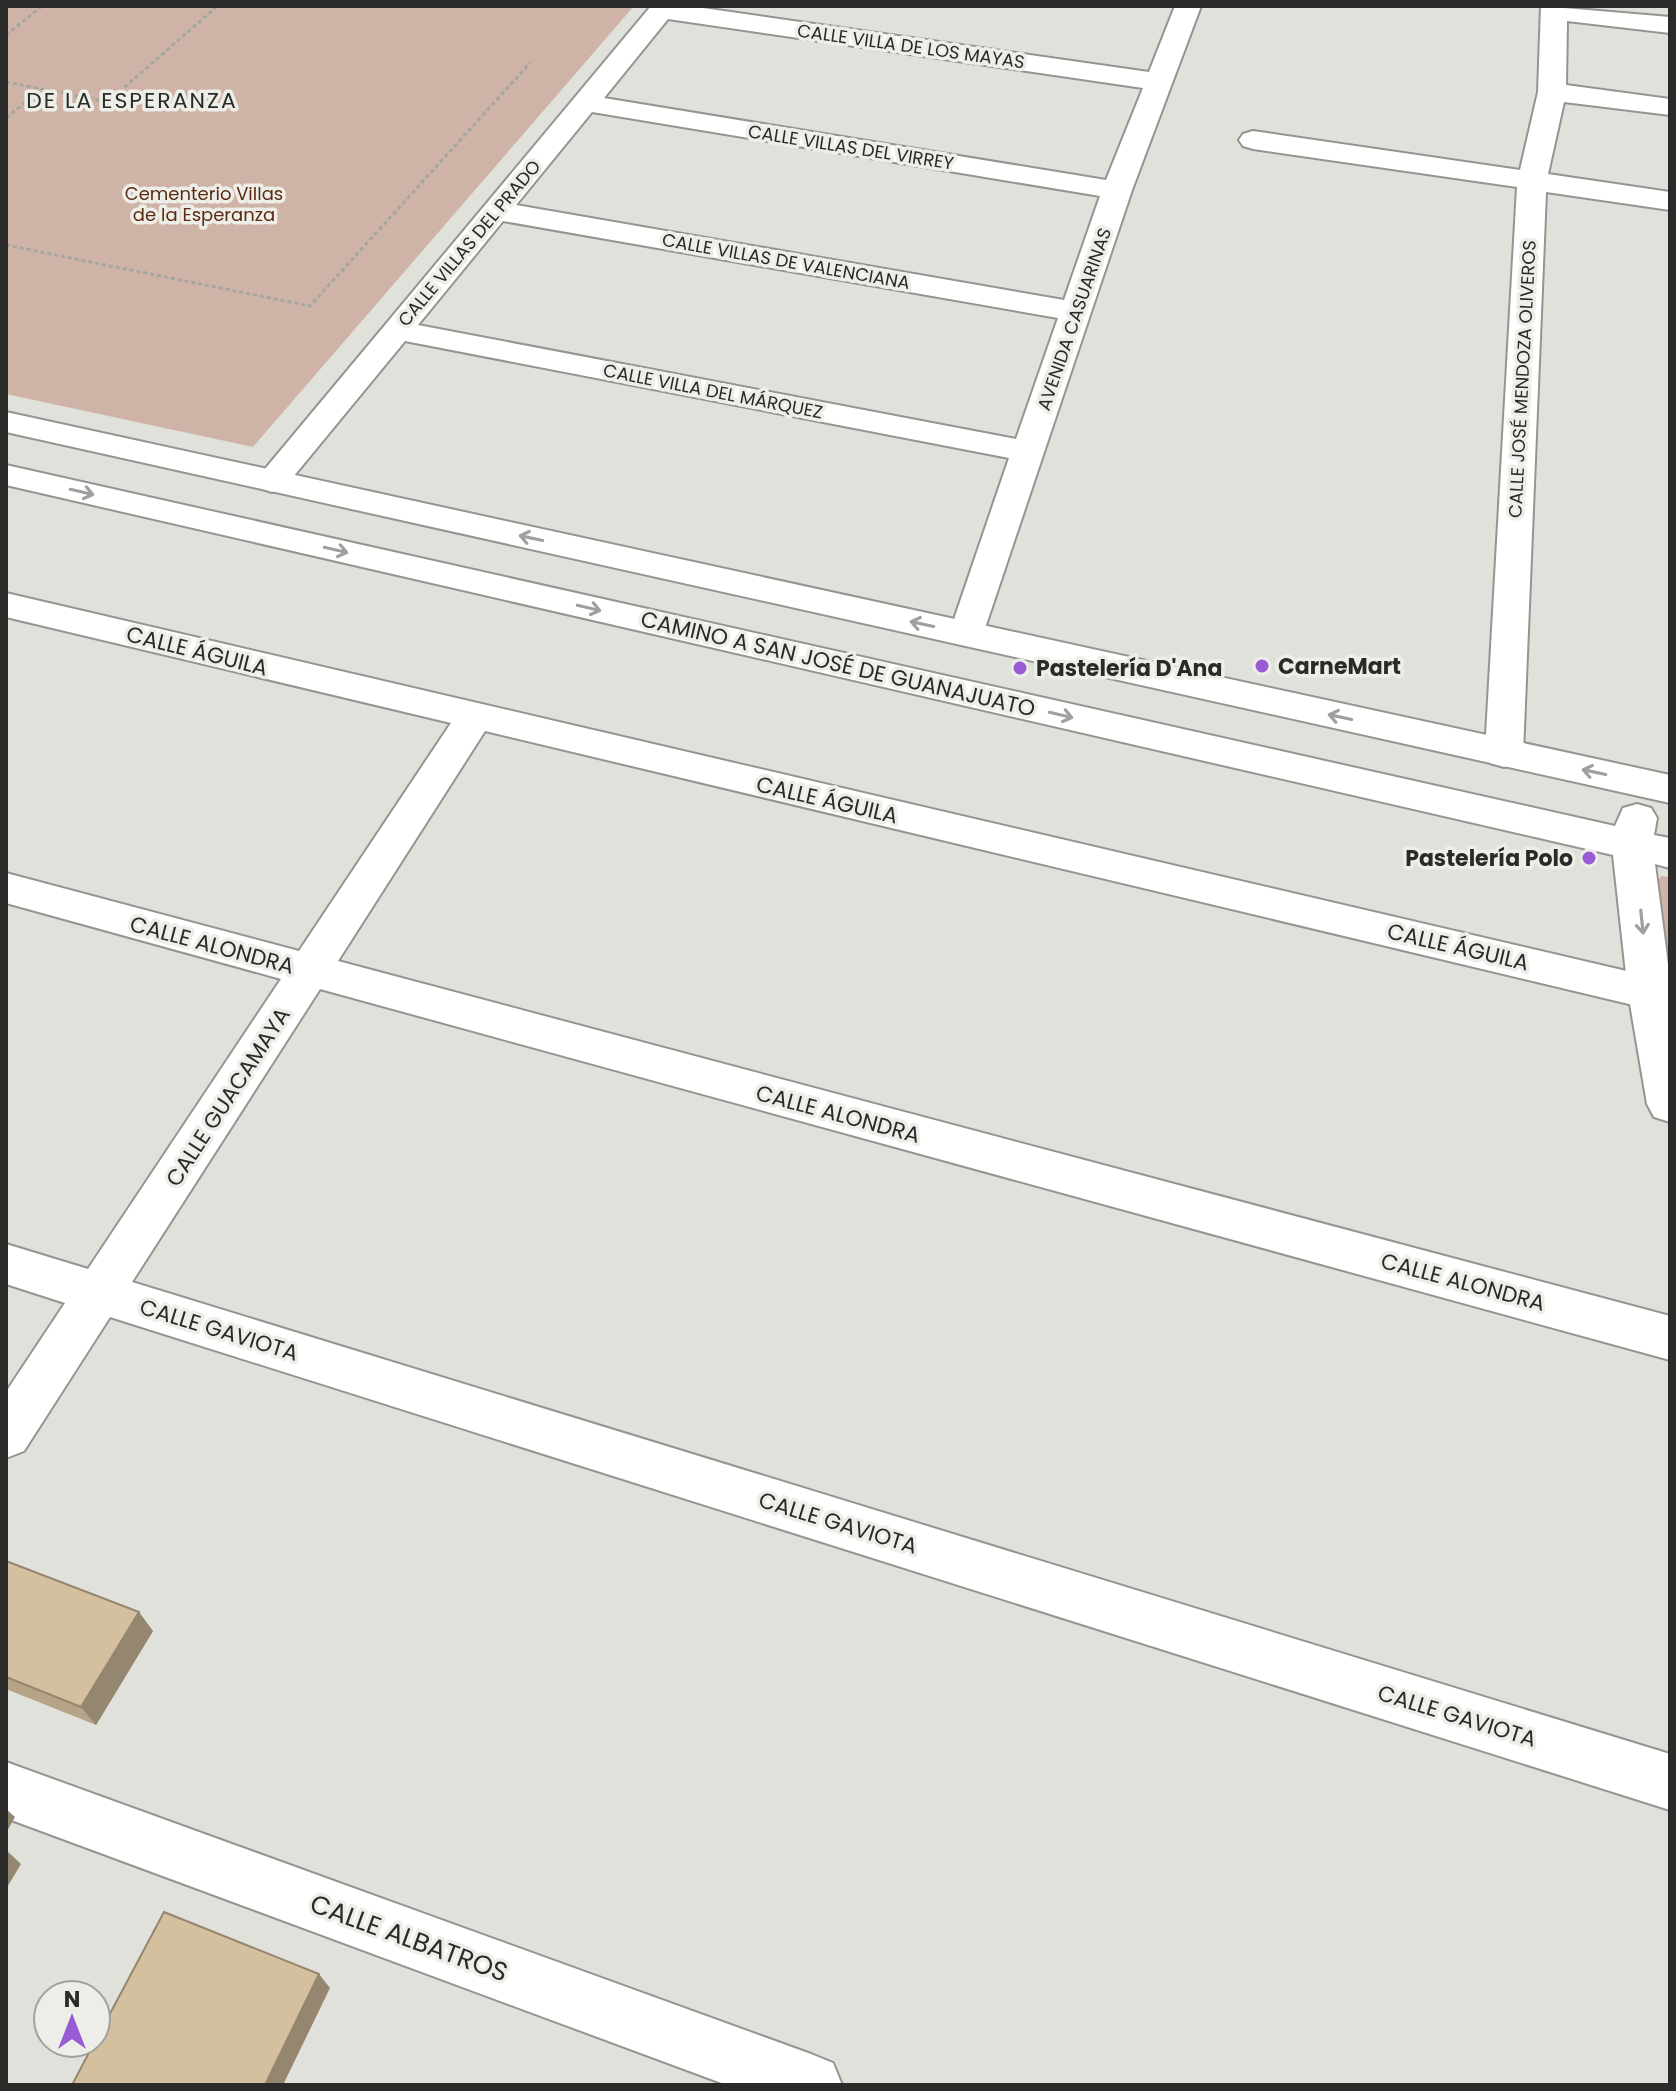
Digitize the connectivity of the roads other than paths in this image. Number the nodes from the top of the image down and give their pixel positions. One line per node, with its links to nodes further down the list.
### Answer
1 (1188, 6): 5 (street, AVENIDA CASUARINAS)
2 (664, 8): 5 (street, CALLE VILLA DE LOS MAYAS); 7 (street, CALLE VILLAS DEL PRADO)
3 (1554, 9): 4 (street); 6 (street, CALLE JOSÉ MENDOZA OLIVEROS)
4 (1670, 25)
5 (1159, 82): 11 (street, AVENIDA CASUARINAS)
6 (1552, 92): 8 (street); 10 (street, CALLE JOSÉ MENDOZA OLIVEROS)
7 (585, 103): 11 (street, CALLE VILLAS DEL VIRREY); 13 (street, CALLE VILLAS DEL PRADO)
8 (1670, 107)
9 (1253, 140): 10 (street)
10 (1532, 181): 12 (street); 23 (street, CALLE JOSÉ MENDOZA OLIVEROS)
11 (1117, 190): 14 (street, AVENIDA CASUARINAS)
12 (1670, 201)
13 (496, 211): 14 (street, CALLE VILLAS DE VALENCIANA); 15 (street, CALLE VILLAS DEL PRADO)
14 (1077, 312): 17 (street, AVENIDA CASUARINAS)
15 (397, 330): 17 (street, CALLE VILLA DEL MÁRQUEZ); 19 (street, CALLE VILLAS DEL PRADO)
16 (6, 422): 19 (street)
17 (1029, 452): 21 (street, AVENIDA CASUARINAS)
18 (6, 475): 25 (street, CAMINO A SAN JOSÉ DE GUANAJUATO, one-way to 25)
19 (272, 481): 21 (street, one-way to 19)
20 (6, 605): 22 (street, CALLE ÁGUILA)
21 (967, 634): 23 (street, one-way to 21)
22 (474, 718): 27 (street, CALLE GUACAMAYA); 28 (street, CALLE ÁGUILA)
23 (1504, 753): 24 (street, one-way to 23)
24 (1656, 786): 25 (street)
25 (1651, 849): 28 (street, one-way to 28)
26 (6, 888): 27 (street, CALLE ALONDRA)
27 (311, 972): 31 (street, CALLE GUACAMAYA); 32 (street, CALLE ALONDRA)
28 (1650, 992): 29 (street)
29 (1670, 1104)
30 (6, 1264): 31 (street, CALLE GAVIOTA)
31 (99, 1293): 33 (street, CALLE GUACAMAYA); 34 (street, CALLE GAVIOTA)
32 (1670, 1338)
33 (6, 1435)
34 (1670, 1782)
35 (6, 1790): 36 (street, CALLE ALBATROS)
36 (811, 2085)

